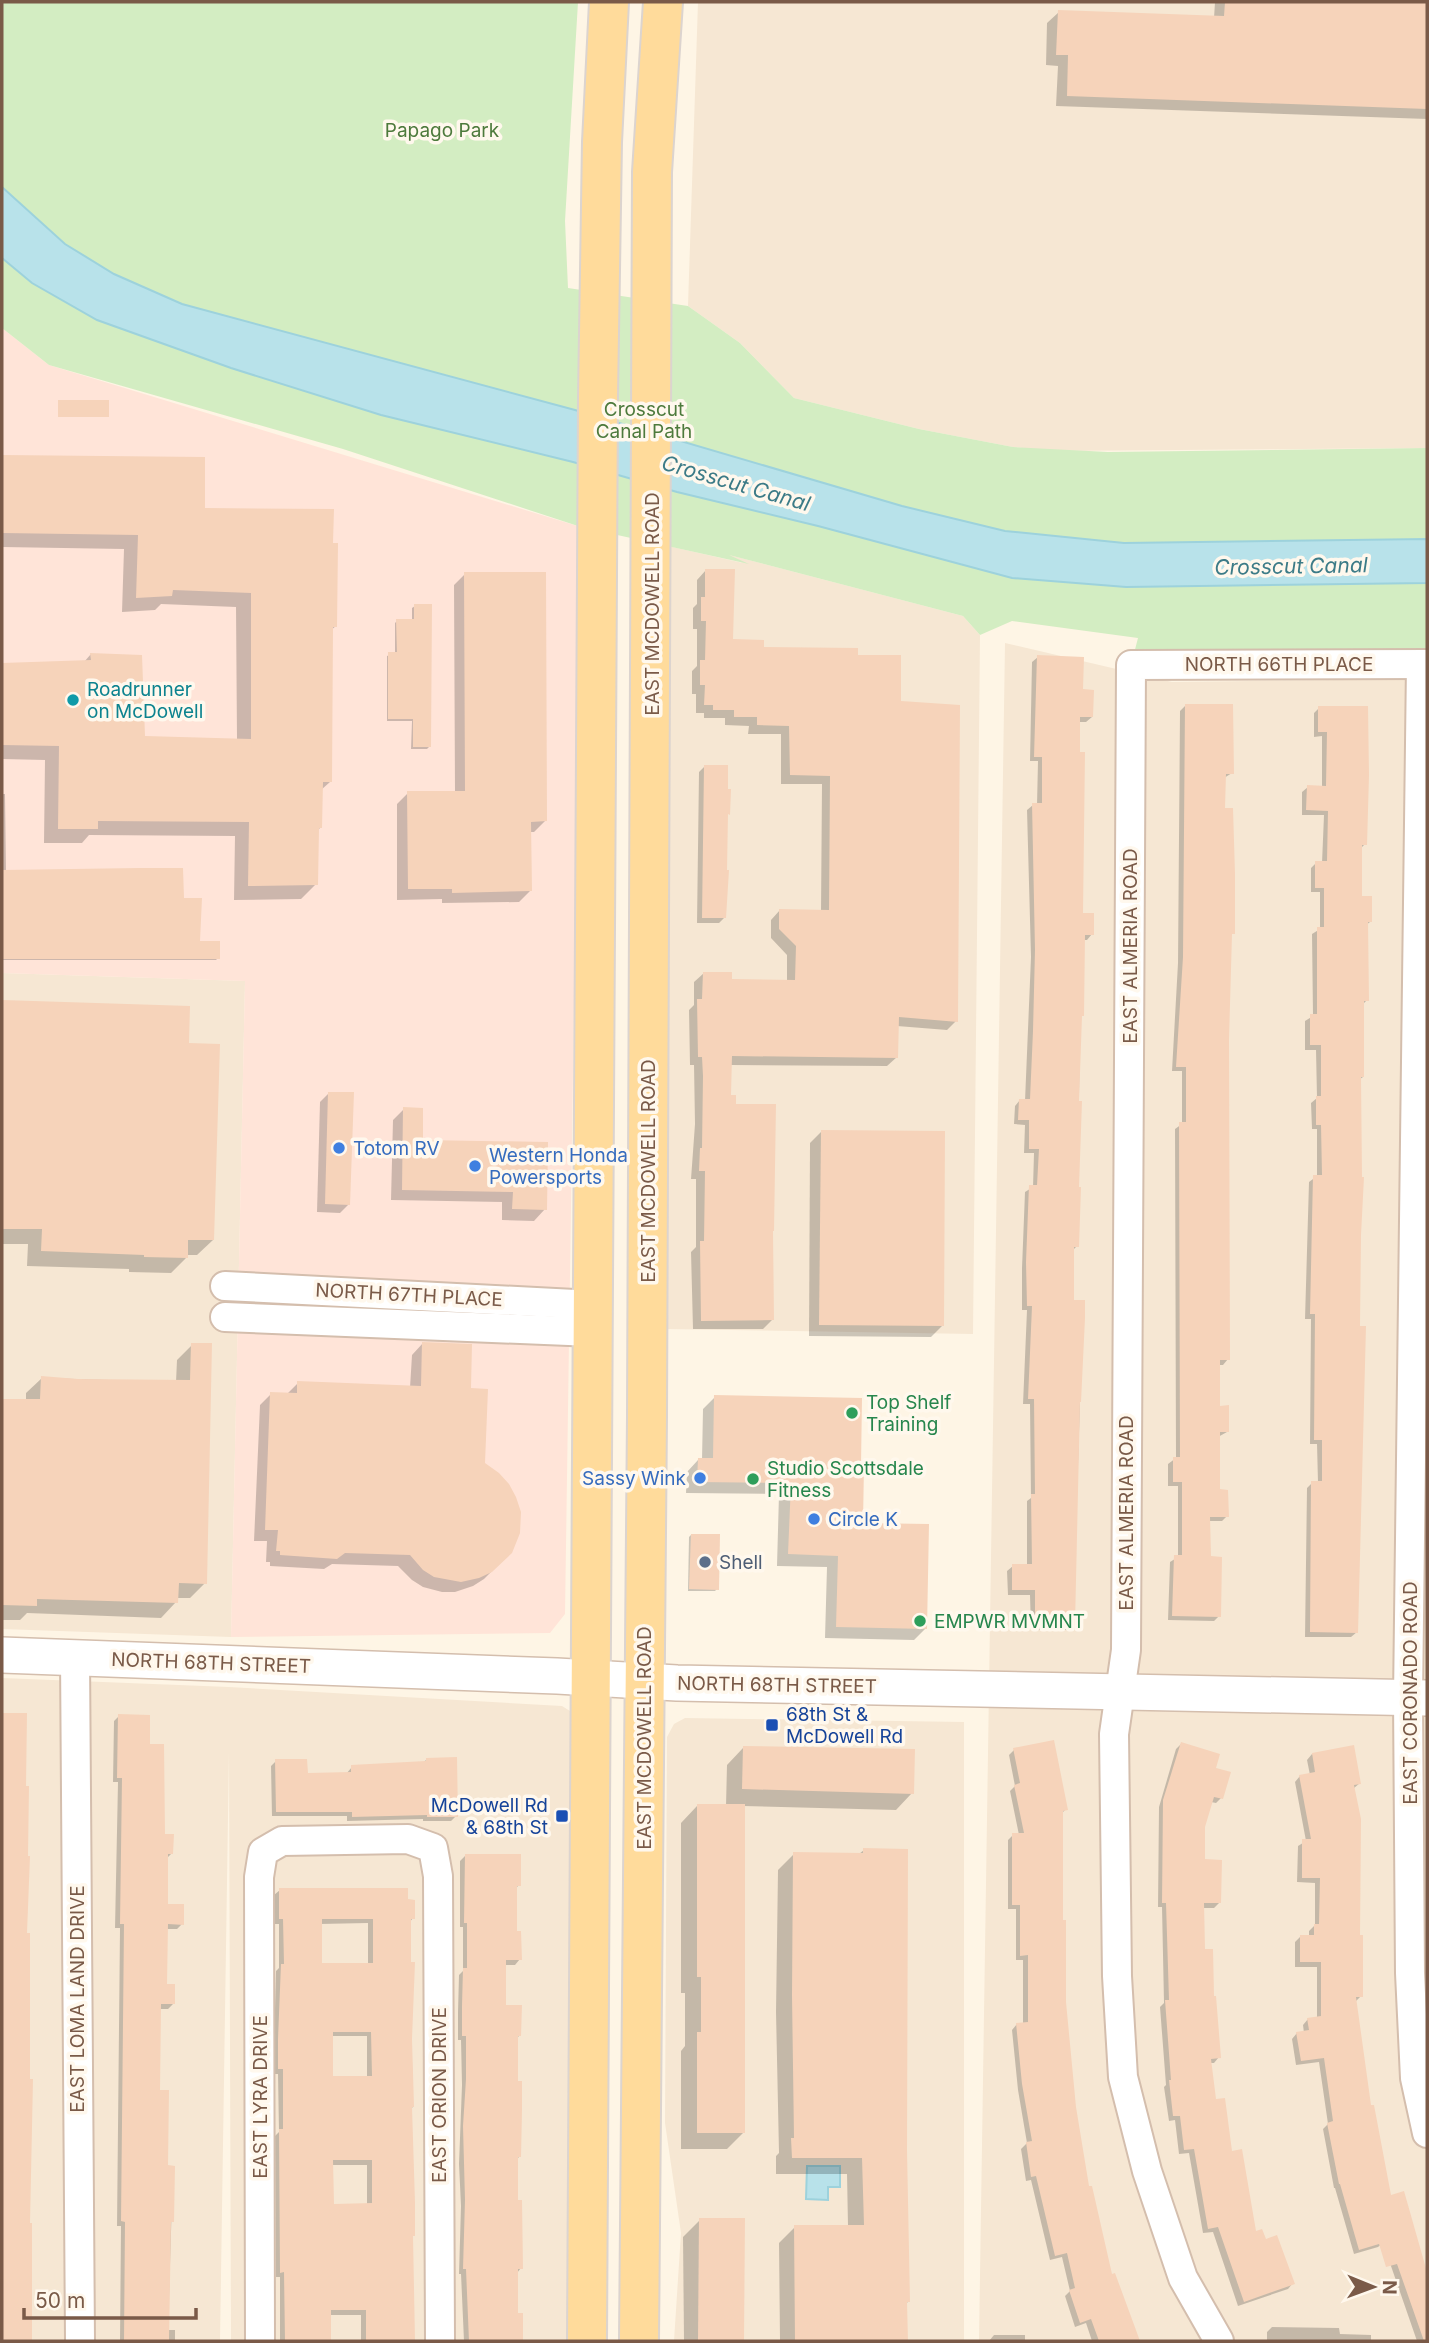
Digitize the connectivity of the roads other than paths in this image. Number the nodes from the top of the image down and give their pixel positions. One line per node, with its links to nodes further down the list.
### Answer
1 (609, 2): 5 (main road)
2 (663, 2): 6 (main road, EAST MCDOWELL ROAD)
3 (1424, 664): 4 (street, NORTH 66TH PLACE); 15 (street, EAST CORONADO ROAD)
4 (1131, 665): 14 (street, EAST ALMERIA ROAD)
5 (593, 1247): 6 (main road); 9 (main road)
6 (647, 1247): 13 (main road, EAST MCDOWELL ROAD)
7 (225, 1286): 9 (street, NORTH 67TH PLACE)
8 (225, 1318): 9 (street, NORTH 67TH PLACE)
9 (593, 1319): 12 (main road)
10 (2, 1655): 11 (street, NORTH 68TH STREET)
11 (75, 1657): 12 (street, NORTH 68TH STREET); 20 (street, EAST LOMA LAND DRIVE)
12 (592, 1678): 13 (street, NORTH 68TH STREET); 18 (main road)
13 (644, 1681): 14 (street, NORTH 68TH STREET); 19 (main road, EAST MCDOWELL ROAD)
14 (1120, 1693): 15 (street, NORTH 68TH STREET); 25 (street, EAST ALMERIA ROAD)
15 (1418, 1698): 17 (street, EAST CORONADO ROAD)
16 (263, 1853): 21 (street, EAST LYRA DRIVE); 22 (street, EAST ORION DRIVE)
17 (1427, 2133)
18 (588, 2177): 19 (main road); 23 (main road)
19 (640, 2177): 24 (main road, EAST MCDOWELL ROAD)
20 (80, 2341)
21 (260, 2341)
22 (440, 2341)
23 (587, 2341)
24 (639, 2341)
25 (1219, 2341)

